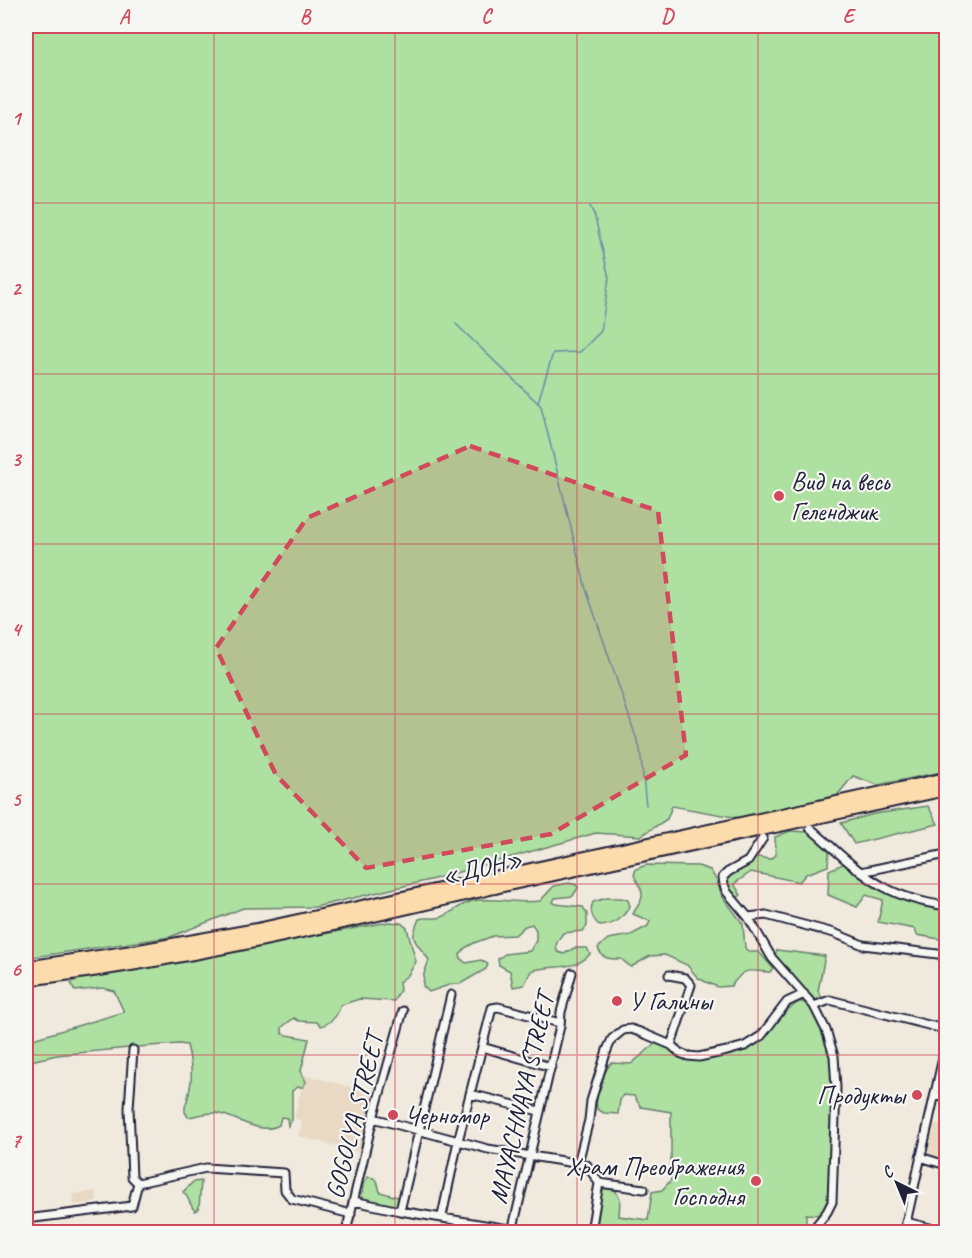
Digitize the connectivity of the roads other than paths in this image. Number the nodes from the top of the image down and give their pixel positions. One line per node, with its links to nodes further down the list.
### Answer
1 (946, 779): 10 (highway, «ДОН»)
2 (946, 789): 13 (highway, «ДОН»)
3 (810, 828): 6 (street)
4 (763, 838): 8 (street)
5 (946, 854): 6 (street)
6 (861, 872): 7 (street)
7 (946, 906)
8 (748, 917): 9 (street); 14 (street)
9 (946, 955)
10 (26, 968)
11 (572, 973): 18 (street, MAYACHNAYA STREET)
12 (669, 975): 21 (street)
13 (26, 979)
14 (804, 994): 16 (street); 21 (street)
15 (452, 995): 30 (street)
16 (814, 1006): 19 (street); 50 (street)
17 (403, 1011): 29 (street, GOGOLYA STREET)
18 (560, 1023): 22 (street); 24 (street, MAYACHNAYA STREET)
19 (946, 1034)
20 (946, 1044): 26 (street)
21 (671, 1045): 34 (street)
22 (482, 1047): 24 (street); 25 (street)
23 (133, 1050): 36 (street)
24 (551, 1067): 28 (street, MAYACHNAYA STREET)
25 (470, 1094): 28 (street); 31 (street)
26 (935, 1095): 27 (street); 33 (street)
27 (946, 1098)
28 (539, 1111): 32 (street, MAYACHNAYA STREET)
29 (374, 1118): 30 (street); 39 (street, GOGOLYA STREET)
30 (418, 1131): 31 (street); 40 (street)
31 (458, 1141): 32 (street); 42 (street)
32 (531, 1155): 34 (street); 45 (street, MAYACHNAYA STREET)
33 (920, 1157): 35 (street); 44 (street)
34 (578, 1163): 37 (street)
35 (946, 1165)
36 (138, 1183): 41 (street); 43 (street)
37 (599, 1183): 38 (street); 49 (street)
38 (644, 1189)
39 (354, 1200): 40 (street); 41 (street, GOGOLYA STREET)
40 (400, 1211): 42 (street)
41 (351, 1214): 47 (street, GOGOLYA STREET)
42 (442, 1216): 45 (street)
43 (26, 1219)
44 (906, 1222): 46 (street); 51 (street)
45 (512, 1232): 48 (street)
46 (946, 1232)
47 (346, 1233)
48 (527, 1233)
49 (591, 1233)
50 (811, 1233)
51 (903, 1233)

